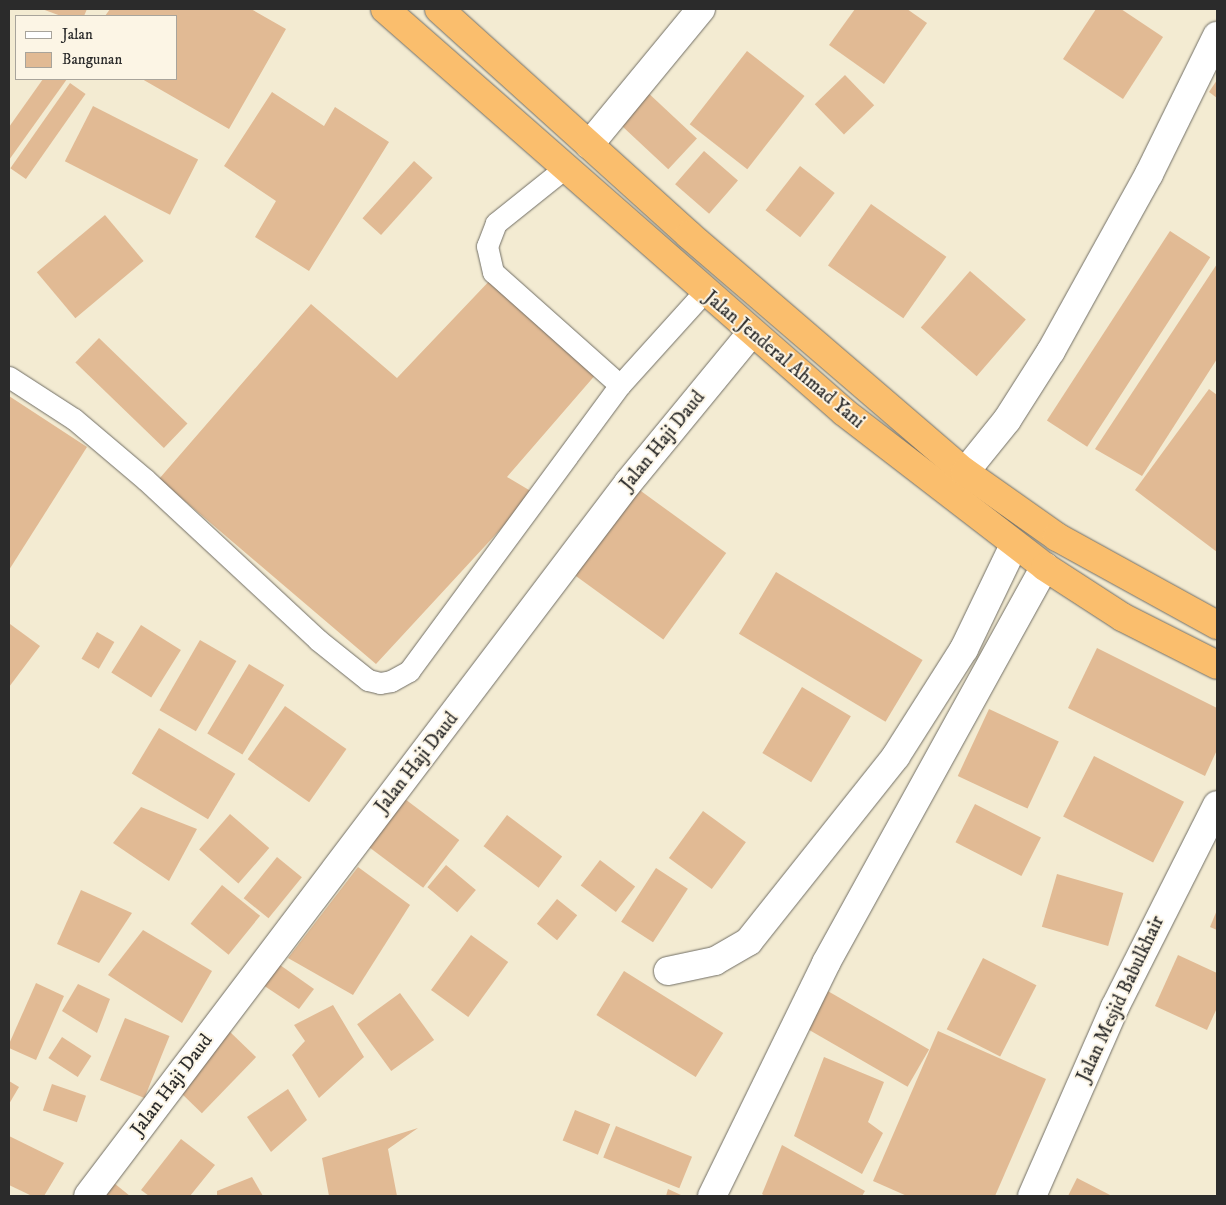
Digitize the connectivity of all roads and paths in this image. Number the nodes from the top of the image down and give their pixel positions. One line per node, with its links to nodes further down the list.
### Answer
1 (386, 9): 6 (highway, Jalan Jenderal Ahmad Yani)
2 (439, 9): 5 (highway, Jalan Jenderal Ahmad Yani)
3 (701, 9): 5 (street)
4 (1217, 36): 13 (street)
5 (589, 145): 7 (highway, Jalan Jenderal Ahmad Yani)
6 (566, 167): 8 (highway, Jalan Jenderal Ahmad Yani); 12 (lane)
7 (689, 235): 8 (highway); 13 (highway, Jalan Jenderal Ahmad Yani)
8 (669, 260): 9 (highway, Jalan Jenderal Ahmad Yani)
9 (704, 292): 10 (highway, Jalan Jenderal Ahmad Yani); 12 (lane)
10 (751, 334): 14 (highway, Jalan Jenderal Ahmad Yani); 20 (street, Jalan Haji Daud)
11 (9, 377): 12 (lane)
12 (620, 385)
13 (965, 472): 16 (highway, Jalan Jenderal Ahmad Yani)
14 (1014, 545): 15 (highway, Jalan Jenderal Ahmad Yani); 19 (street)
15 (1045, 568): 17 (highway, Jalan Jenderal Ahmad Yani); 21 (street)
16 (1217, 626)
17 (1217, 665)
18 (1217, 805): 22 (street, Jalan Mesjid Babulkhair)
19 (668, 971)
20 (88, 1196)
21 (712, 1196)
22 (1032, 1196)

